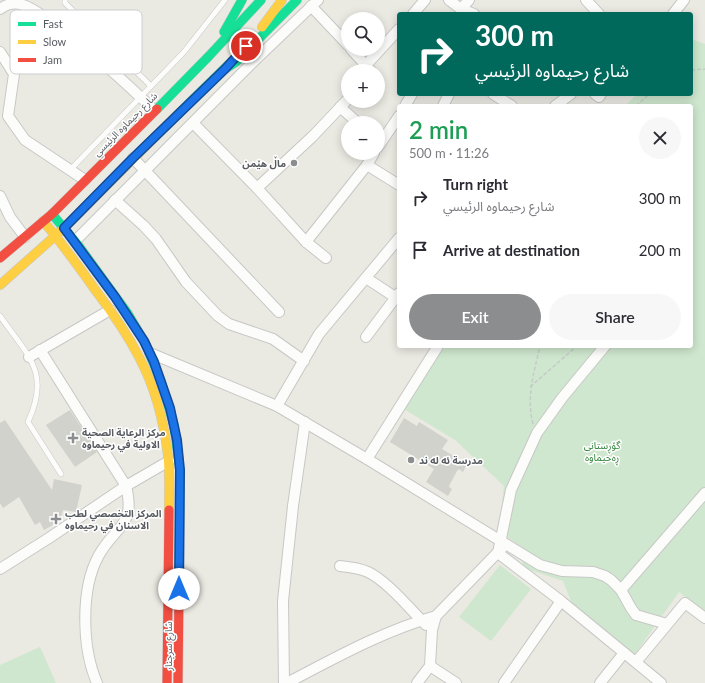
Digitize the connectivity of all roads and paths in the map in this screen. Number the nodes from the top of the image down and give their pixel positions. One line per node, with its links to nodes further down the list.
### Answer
1 (66, 0): 15 (lane)
2 (225, 0): 33 (lane)
3 (242, 0): 22 (main road)
4 (261, 0): 22 (main road, شارع رحيماوه الرئيسي)
5 (282, 0): 27 (main road)
6 (297, 0): 27 (main road)
7 (425, 0): 16 (street)
8 (449, 0): 12 (street)
9 (469, 0): 12 (street)
10 (586, 0): 18 (street)
11 (314, 3): 20 (street); 45 (street)
12 (461, 8): 17 (street)
13 (0, 9): 14 (street)
14 (31, 10)
15 (72, 10)
16 (415, 12)
17 (470, 12)
18 (597, 12)
19 (397, 32): 25 (street)
20 (341, 36)
21 (0, 52): 26 (street)
22 (209, 56): 42 (main road, شارع رحيماوه الرئيسي)
23 (358, 56): 24 (street)
24 (365, 64)
25 (372, 64)
26 (10, 68)
27 (225, 69): 47 (main road)
28 (705, 69): 29 (path)
29 (693, 70)
30 (14, 74): 50 (street)
31 (114, 74): 37 (street)
32 (139, 74): 33 (lane)
33 (151, 86): 37 (lane)
34 (496, 96): 38 (street)
35 (568, 96): 39 (street)
36 (647, 96): 40 (path)
37 (140, 97): 42 (street); 50 (lane)
38 (509, 104)
39 (558, 104)
40 (638, 104)
41 (340, 107): 43 (street); 54 (street)
42 (154, 110): 52 (main road, شارع رحيماوه الرئيسي)
43 (350, 116)
44 (397, 119): 46 (street)
45 (193, 122): 51 (street); 54 (street)
46 (385, 137)
47 (133, 158): 51 (street); 59 (main road)
48 (370, 160): 49 (street)
49 (367, 165): 53 (street); 64 (street)
50 (70, 170): 52 (street)
51 (145, 171): 56 (street); 71 (street)
52 (85, 180): 57 (main road, شارع رحيماوه الرئيسي)
53 (397, 184)
54 (257, 188): 64 (street)
55 (0, 196): 61 (street)
56 (115, 200): 63 (street); 81 (street)
57 (52, 214): 58 (main road, شارع رحيماوه الرئيسي); 59 (main road, شارع سرجنار)
58 (43, 221): 60 (main road, شارع سرجنار); 61 (main road, شارع رحيماوه الرئيسي)
59 (64, 228): 60 (main road); 63 (main road, شارع سرجنار)
60 (56, 235): 68 (main road); 70 (main road, شارع سرجنار)
61 (25, 237): 65 (main road, شارع رحيماوه الرئيسي)
62 (397, 240): 67 (street)
63 (75, 241): 79 (main road, شارع سرجنار)
64 (306, 242): 66 (street)
65 (0, 258)
66 (326, 258)
67 (366, 278): 69 (street); 81 (street)
68 (0, 285)
69 (397, 295): 73 (street)
70 (110, 310): 78 (street); 87 (main road, شارع سرجنار)
71 (279, 312)
72 (0, 316): 80 (lane)
73 (366, 337)
74 (437, 348): 86 (street)
75 (540, 348): 82 (path)
76 (575, 348): 82 (path)
77 (603, 348): 85 (street)
78 (40, 350): 80 (street); 89 (street)
79 (150, 352): 83 (street); 92 (main road, شارع سرجنار)
80 (29, 357): 88 (lane)
81 (304, 361): 83 (street)
82 (530, 387): 85 (path)
83 (277, 406): 84 (street)
84 (305, 422): 86 (street); 109 (street)
85 (537, 433): 93 (street)
86 (367, 459): 93 (street)
87 (169, 461): 89 (street); 91 (main road, شارع سرجنار)
88 (61, 474)
89 (126, 486): 95 (street); 106 (street)
90 (705, 493): 96 (street)
91 (169, 542): 92 (main road); 107 (main road, شارع سرجنار)
92 (179, 542): 108 (main road, شارع سرجنار)
93 (501, 547): 96 (street); 97 (street); 98 (street)
94 (340, 566): 100 (street)
95 (0, 568)
96 (621, 590): 101 (street)
97 (561, 601): 103 (street); 113 (street)
98 (436, 616): 100 (street); 102 (street)
99 (705, 618): 101 (street)
100 (422, 620): 102 (street); 110 (street)
101 (667, 624): 104 (street)
102 (432, 630): 105 (street)
103 (624, 653): 104 (street); 114 (street)
104 (636, 662): 115 (street)
105 (430, 666): 111 (street); 112 (street)
106 (97, 683)
107 (167, 683)
108 (178, 683)
109 (284, 683)
110 (287, 683)
111 (417, 683)
112 (456, 683)
113 (504, 683)
114 (600, 683)
115 (662, 683)

